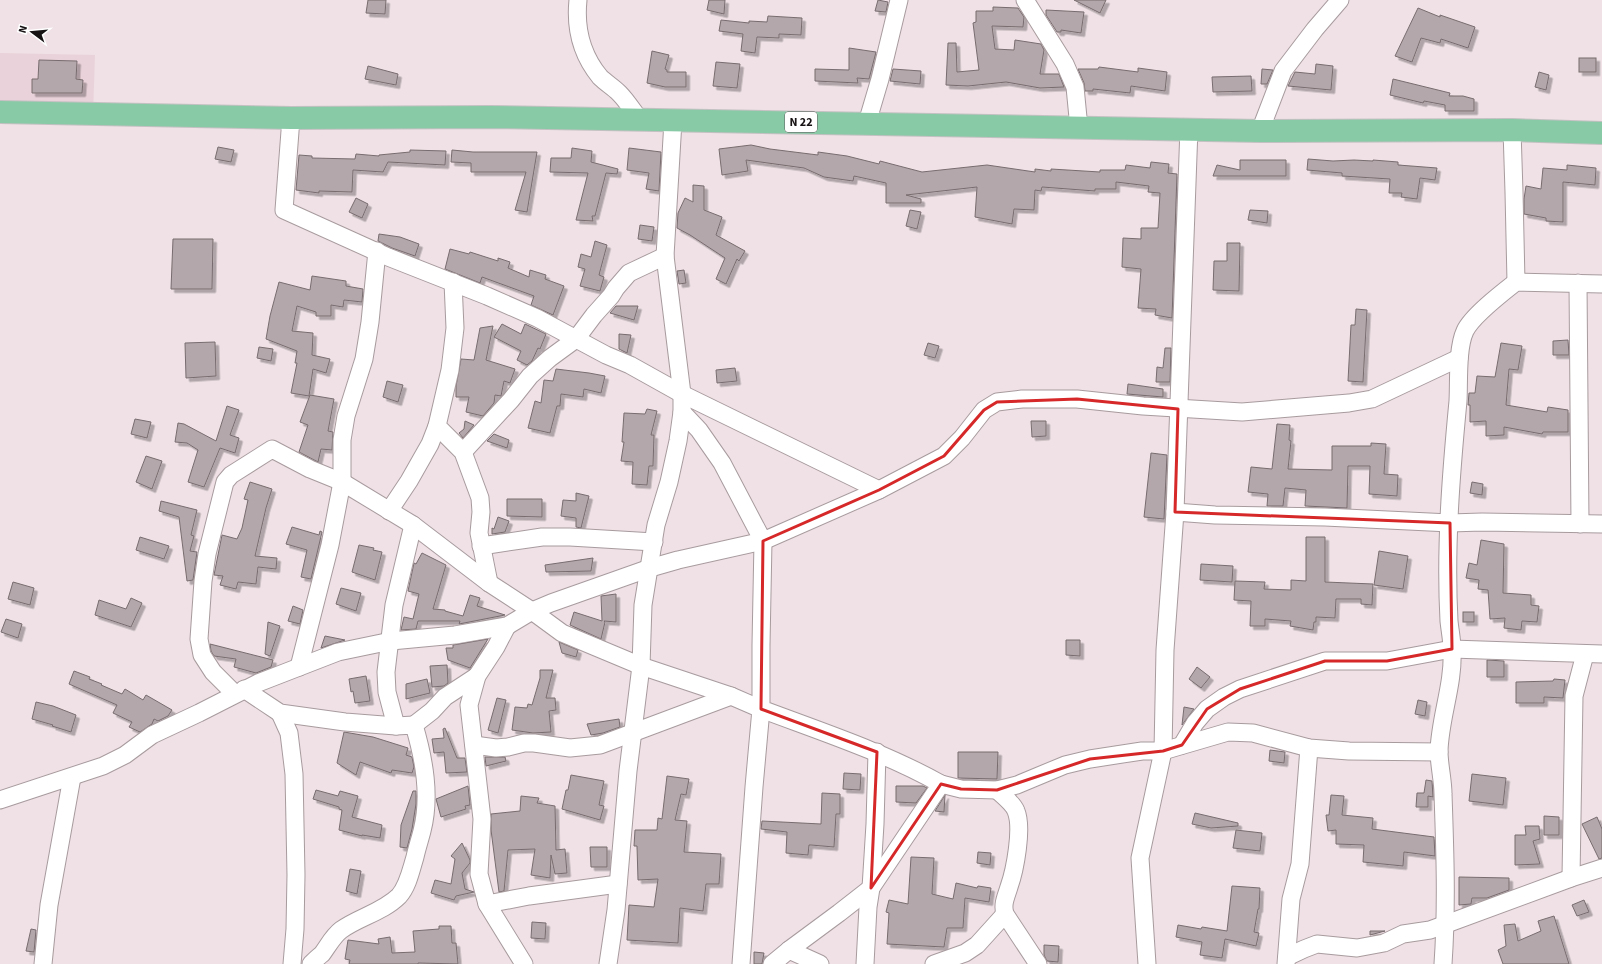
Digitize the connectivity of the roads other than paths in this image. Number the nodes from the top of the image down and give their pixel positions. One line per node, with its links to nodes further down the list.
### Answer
1 (578, 0): 7 (street)
2 (899, 0): 9 (street)
3 (1025, 0): 10 (street)
4 (1340, 0): 13 (street)
5 (0, 112): 6 (main road, N 22)
6 (291, 118): 7 (main road, N 22); 15 (street)
7 (640, 120): 8 (main road, N 22)
8 (673, 121): 9 (main road, N 22); 16 (street)
9 (867, 123): 10 (main road, N 22)
10 (1079, 128): 11 (main road, N 22)
11 (1189, 128): 13 (main road, N 22); 24 (street)
12 (1512, 130): 13 (main road, N 22); 14 (main road, N 22); 18 (street)
13 (1260, 131)
14 (1602, 133)
15 (377, 252): 17 (street); 28 (street)
16 (665, 256): 21 (street); 23 (street)
17 (453, 282): 21 (street); 26 (street)
18 (1516, 282): 19 (street); 22 (street)
19 (1578, 283): 20 (street); 33 (street)
20 (1602, 284)
21 (576, 339): 23 (street); 27 (street)
22 (1459, 358): 24 (street); 32 (street)
23 (682, 394): 25 (street); 29 (street)
24 (1178, 409): 29 (street); 31 (street)
25 (682, 412): 36 (street); 37 (street)
26 (437, 426): 27 (street); 30 (street)
27 (463, 452): 38 (street)
28 (342, 482): 30 (street); 48 (street); 50 (street)
29 (879, 490): 36 (street)
30 (389, 511): 35 (street)
31 (1175, 512): 32 (street); 60 (street)
32 (1450, 523): 33 (street); 44 (street)
33 (1580, 524): 34 (street)
34 (1602, 524)
35 (413, 525): 40 (street); 43 (street)
36 (763, 541): 39 (street); 52 (street)
37 (654, 542): 38 (street); 39 (street)
38 (481, 546): 40 (street)
39 (650, 568): 41 (street); 47 (street)
40 (489, 583): 41 (street)
41 (532, 611): 42 (street); 47 (street)
42 (507, 626): 43 (street); 49 (street)
43 (390, 642): 48 (street); 55 (street)
44 (1452, 649): 45 (street); 58 (street); 62 (street)
45 (1585, 654): 46 (street); 68 (street)
46 (1602, 654)
47 (641, 666): 51 (street); 56 (street)
48 (299, 668): 50 (street)
49 (477, 676): 54 (street); 57 (street)
50 (240, 692): 53 (street); 63 (street)
51 (731, 696): 52 (street); 56 (street)
52 (761, 709): 61 (street); 81 (street)
53 (280, 713): 55 (street); 77 (street)
54 (414, 725): 55 (street); 78 (street)
55 (396, 726)
56 (633, 732): 57 (street); 69 (street)
57 (474, 745): 71 (street)
58 (1182, 745): 59 (street); 60 (street)
59 (1309, 748): 62 (street); 75 (street)
60 (1163, 751): 65 (street); 87 (street)
61 (877, 752): 64 (street); 70 (street)
62 (1439, 752): 73 (street)
63 (72, 777): 66 (street); 76 (street)
64 (941, 784): 65 (street); 70 (street)
65 (997, 790): 72 (street)
66 (0, 800)
67 (1602, 868): 68 (street)
68 (1571, 878): 73 (street)
69 (618, 884): 71 (street); 80 (street)
70 (871, 888): 74 (street); 84 (street)
71 (487, 904): 79 (street)
72 (1005, 914): 85 (street); 86 (street)
73 (1446, 924): 75 (street); 88 (street)
74 (789, 950): 82 (street); 83 (street)
75 (1287, 961)
76 (43, 964)
77 (292, 964)
78 (311, 964)
79 (524, 964)
80 (608, 964)
81 (741, 964)
82 (772, 964)
83 (820, 964)
84 (865, 964)
85 (934, 964)
86 (1038, 964)
87 (1147, 964)
88 (1443, 964)

